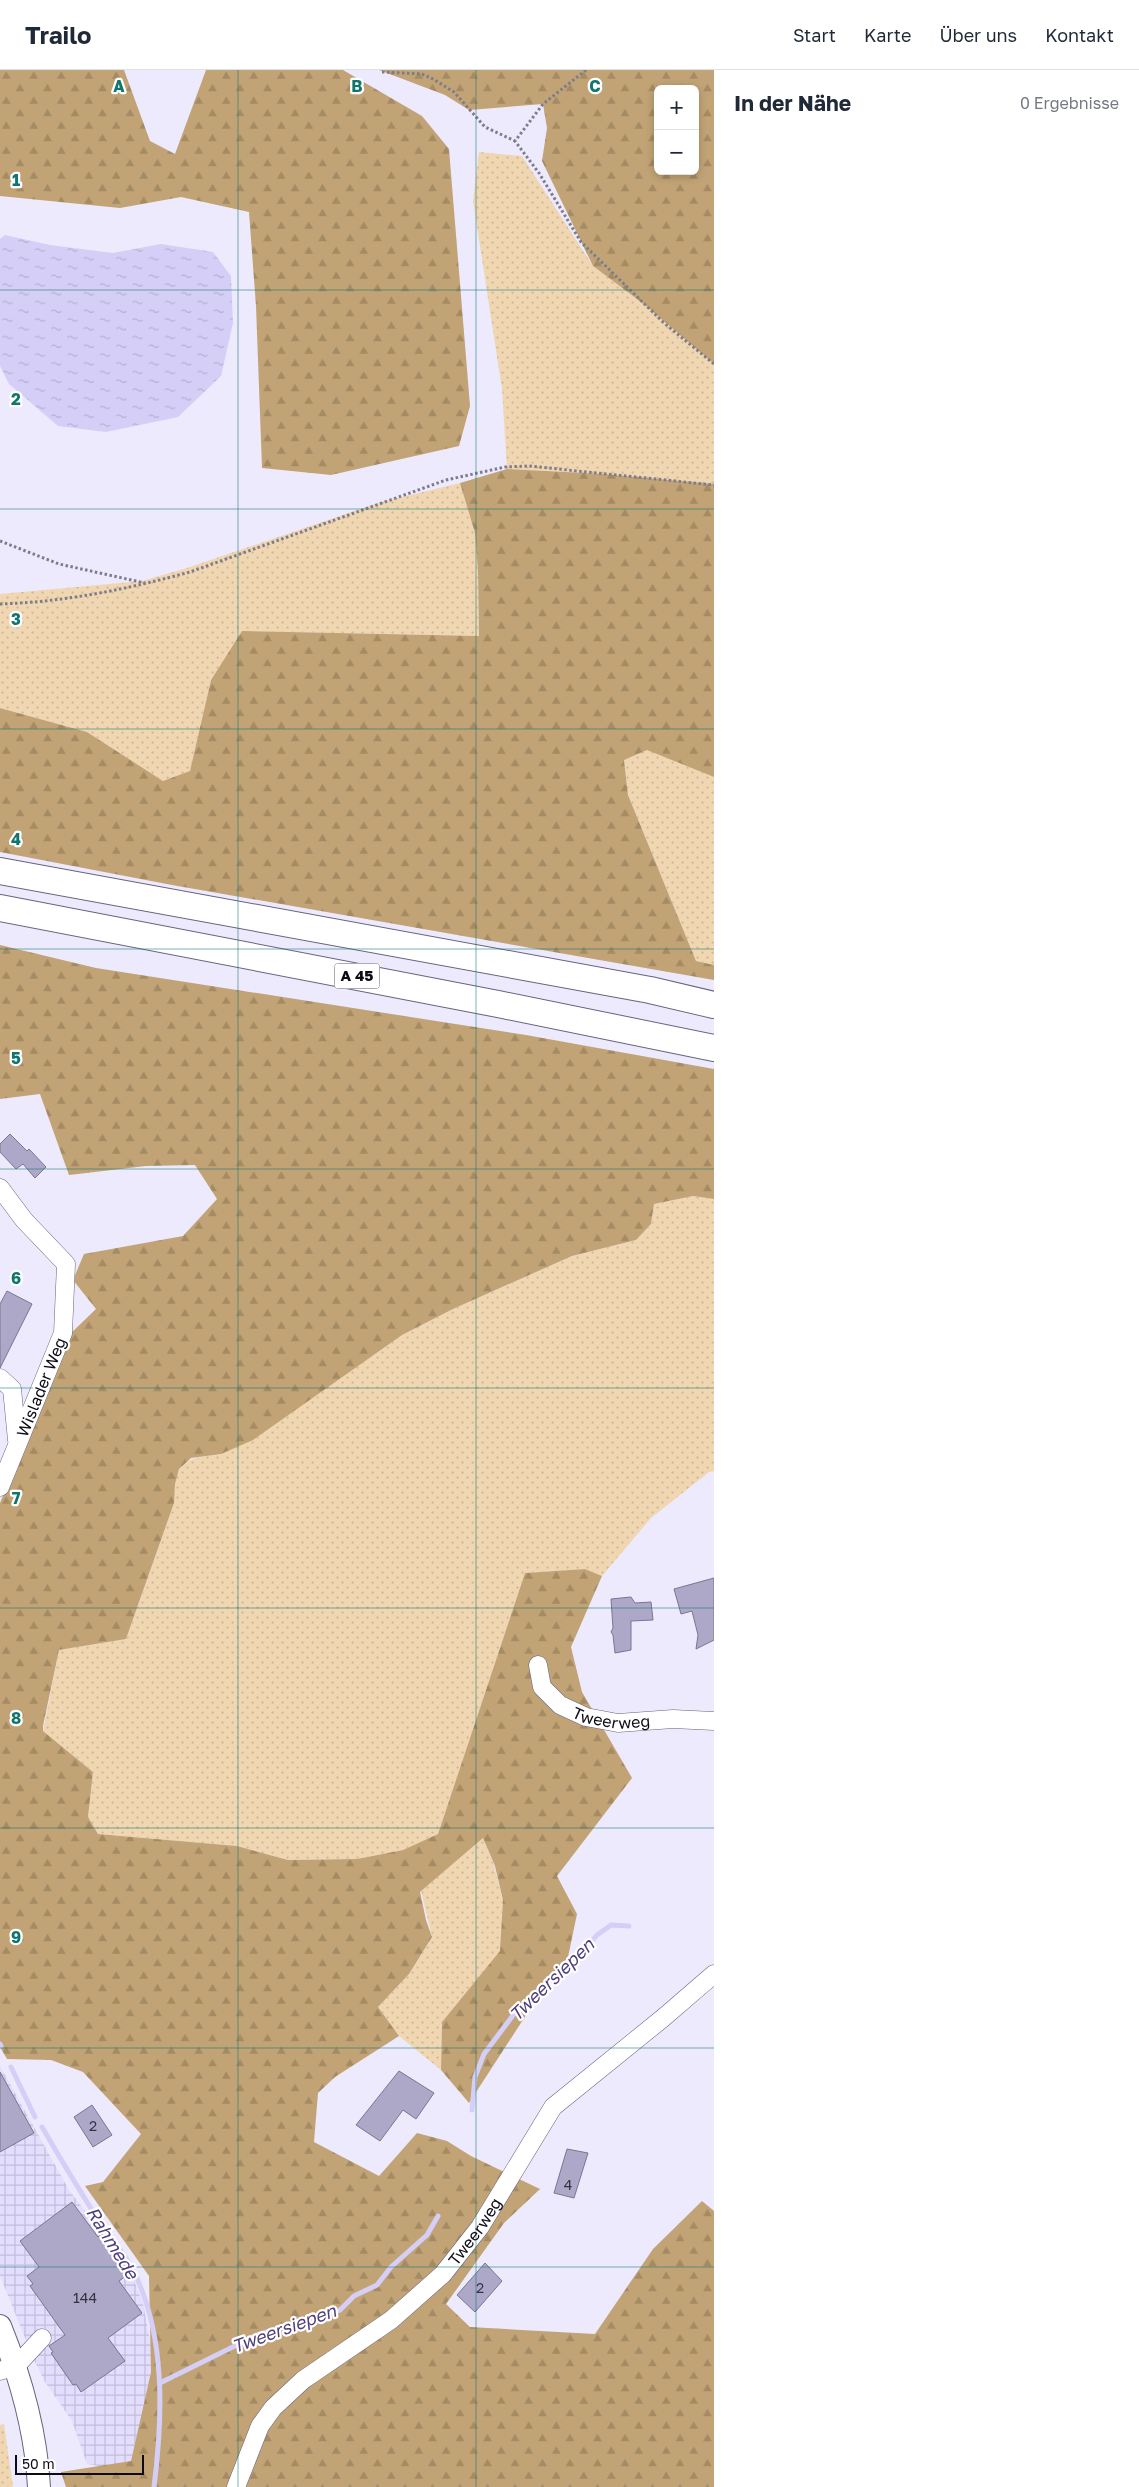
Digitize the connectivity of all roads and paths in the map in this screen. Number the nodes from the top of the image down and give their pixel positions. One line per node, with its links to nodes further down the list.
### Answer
1 (586, 70): 3 (path)
2 (382, 72): 3 (path)
3 (515, 141): 4 (path)
4 (714, 364)
5 (714, 485): 7 (path)
6 (0, 540): 7 (path)
7 (148, 583): 8 (path)
8 (0, 604)
9 (0, 871): 11 (highway, A 45)
10 (0, 908): 14 (highway, A 45)
11 (650, 990): 12 (street); 13 (highway, A 45)
12 (714, 998)
13 (714, 1005)
14 (714, 1048)
15 (0, 1188): 17 (street, Wislader Weg)
16 (0, 1378): 17 (street)
17 (17, 1445): 18 (street, Wislader Weg)
18 (0, 1487)
19 (538, 1665): 20 (street, Tweerweg)
20 (714, 1721)
21 (714, 1974): 26 (street, Tweerweg)
22 (0, 2326): 24 (main road)
23 (42, 2338): 24 (street)
24 (8, 2368): 25 (main road)
25 (39, 2487)
26 (236, 2487)

